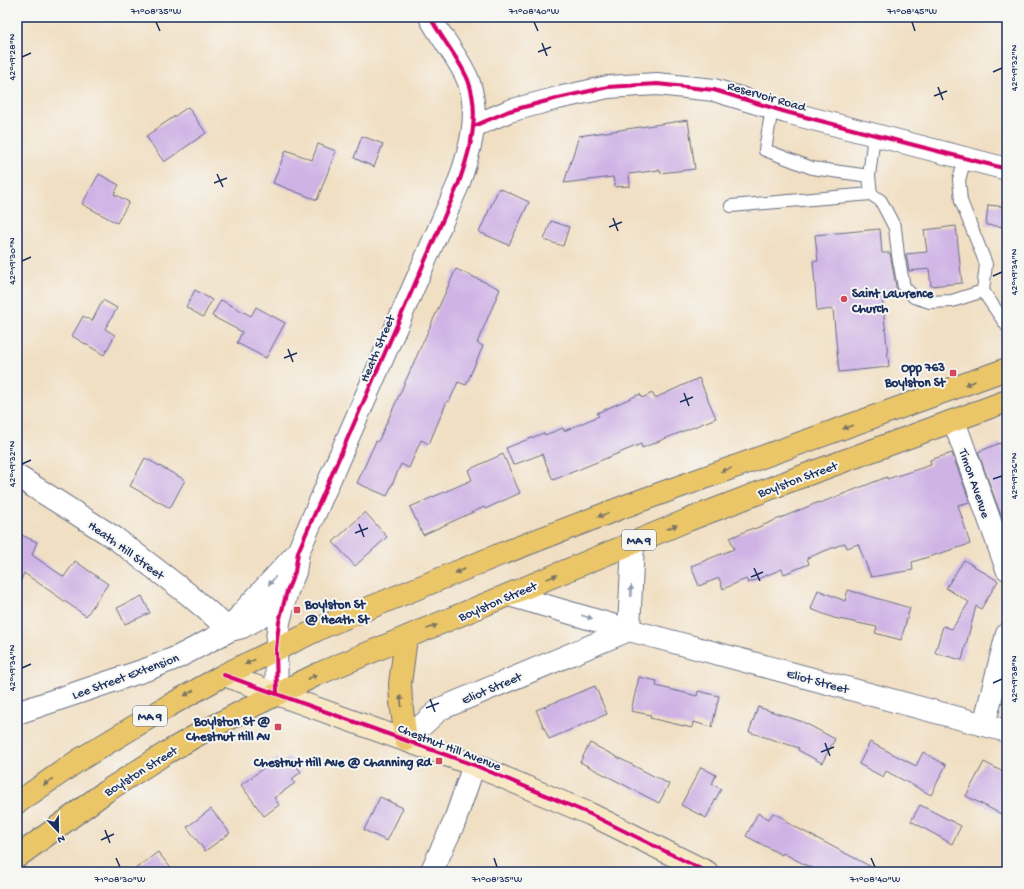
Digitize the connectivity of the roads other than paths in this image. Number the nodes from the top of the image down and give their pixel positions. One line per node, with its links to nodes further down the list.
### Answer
1 (430, 17): 3 (street, Heath Street)
2 (772, 108): 3 (street, Reservoir Road); 4 (street, Reservoir Road); 7 (lane)
3 (474, 126): 17 (street, Heath Street)
4 (874, 135): 5 (street, Reservoir Road); 7 (lane)
5 (965, 159): 6 (street, Reservoir Road); 10 (lane)
6 (1007, 169)
7 (869, 176): 8 (lane)
8 (871, 194): 9 (lane); 10 (lane)
9 (731, 206)
10 (983, 291): 11 (lane)
11 (1007, 326)
12 (1007, 369): 25 (highway, MA 9, one-way to 25)
13 (1007, 401): 14 (highway, Boylston Street / MA 9)
14 (954, 421): 16 (highway, Boylston Street / MA 9, one-way to 14); 18 (street, Timon Avenue)
15 (17, 476): 21 (street, Heath Hill Street)
16 (633, 543): 20 (highway, Boylston Street / MA 9, one-way to 16); 22 (street, one-way to 16)
17 (298, 552): 19 (street, Heath Street); 21 (street, Lee Street Extension, one-way to 21)
18 (1007, 569)
19 (286, 591): 21 (street, Lee Street Extension); 25 (street, Heath Street)
20 (509, 595): 22 (street, Eliot Street, one-way to 22); 24 (highway, Boylston Street / MA 9, one-way to 20)
21 (230, 630): 28 (street, Lee Street Extension)
22 (629, 630): 29 (street, Eliot Street); 31 (street, Eliot Street)
23 (1007, 634): 29 (street)
24 (406, 638): 27 (highway, Boylston Street / MA 9, one-way to 24); 31 (highway, one-way to 24)
25 (276, 649): 26 (highway, MA 9, one-way to 26); 27 (street, Heath Street)
26 (224, 675): 27 (main road, Chestnut Hill Avenue); 33 (highway, MA 9, one-way to 33)
27 (277, 694): 31 (main road, Chestnut Hill Avenue); 34 (highway, Boylston Street / MA 9)
28 (17, 712)
29 (984, 725): 30 (street, Eliot Street)
30 (1007, 730)
31 (406, 740): 32 (main road, Chestnut Hill Avenue)
32 (474, 765): 35 (street); 36 (main road, Chestnut Hill Avenue)
33 (17, 803)
34 (17, 857)
35 (434, 871)
36 (707, 872)

